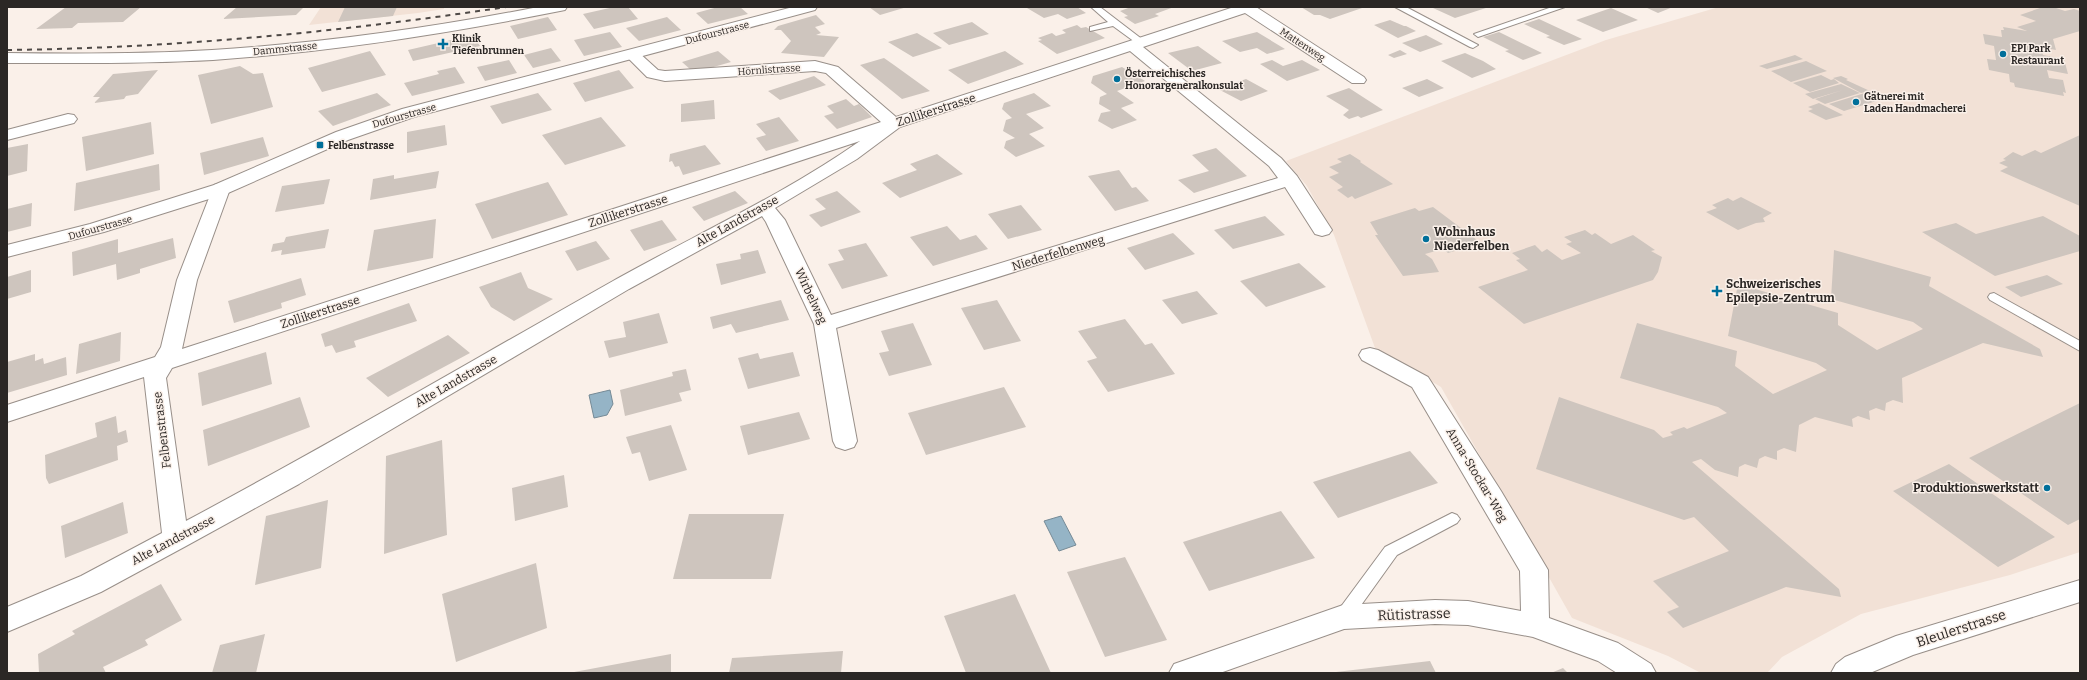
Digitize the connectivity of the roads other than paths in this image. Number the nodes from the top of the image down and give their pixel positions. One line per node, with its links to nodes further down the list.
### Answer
1 (560, 7): 13 (street, Dammstrasse)
2 (810, 7): 12 (street, Dufourstrasse)
3 (1095, 7): 7 (lane)
4 (1248, 7): 10 (street, Zollikerstrasse); 14 (street, Mattenweg)
5 (1399, 7): 11 (lane)
6 (1561, 7): 9 (lane)
7 (1114, 24): 8 (lane); 10 (lane)
8 (1093, 29)
9 (1478, 34)
10 (1138, 44): 16 (street, Zollikerstrasse); 18 (street)
11 (1473, 45)
12 (632, 54): 16 (street, Hörnlistrasse); 19 (street, Dufourstrasse)
13 (7, 58)
14 (1358, 80)
15 (68, 119): 17 (street)
16 (894, 124): 20 (street, Alte Landstrasse); 27 (street, Zollikerstrasse)
17 (7, 135)
18 (1290, 180): 21 (street); 24 (street, Niederfelbenweg)
19 (221, 189): 22 (street, Dufourstrasse); 27 (street, Felbenstrasse)
20 (764, 207): 24 (street, Wirbelweg); 31 (street, Alte Landstrasse)
21 (1322, 230)
22 (7, 251)
23 (1994, 297): 25 (lane)
24 (825, 324): 29 (street, Wirbelweg)
25 (2080, 347)
26 (1370, 355): 35 (street, Anna-Stockar-Weg)
27 (161, 365): 28 (street, Zollikerstrasse); 31 (street, Felbenstrasse)
28 (7, 414)
29 (845, 441)
30 (1452, 519): 33 (lane)
31 (177, 539): 34 (street, Alte Landstrasse)
32 (2080, 590): 38 (street, Bleulerstrasse)
33 (1342, 617): 35 (street, Rütistrasse); 36 (street, Rütistrasse)
34 (7, 620)
35 (1535, 625): 37 (street, Rütistrasse)
36 (1184, 673)
37 (1641, 673)
38 (1846, 673)

